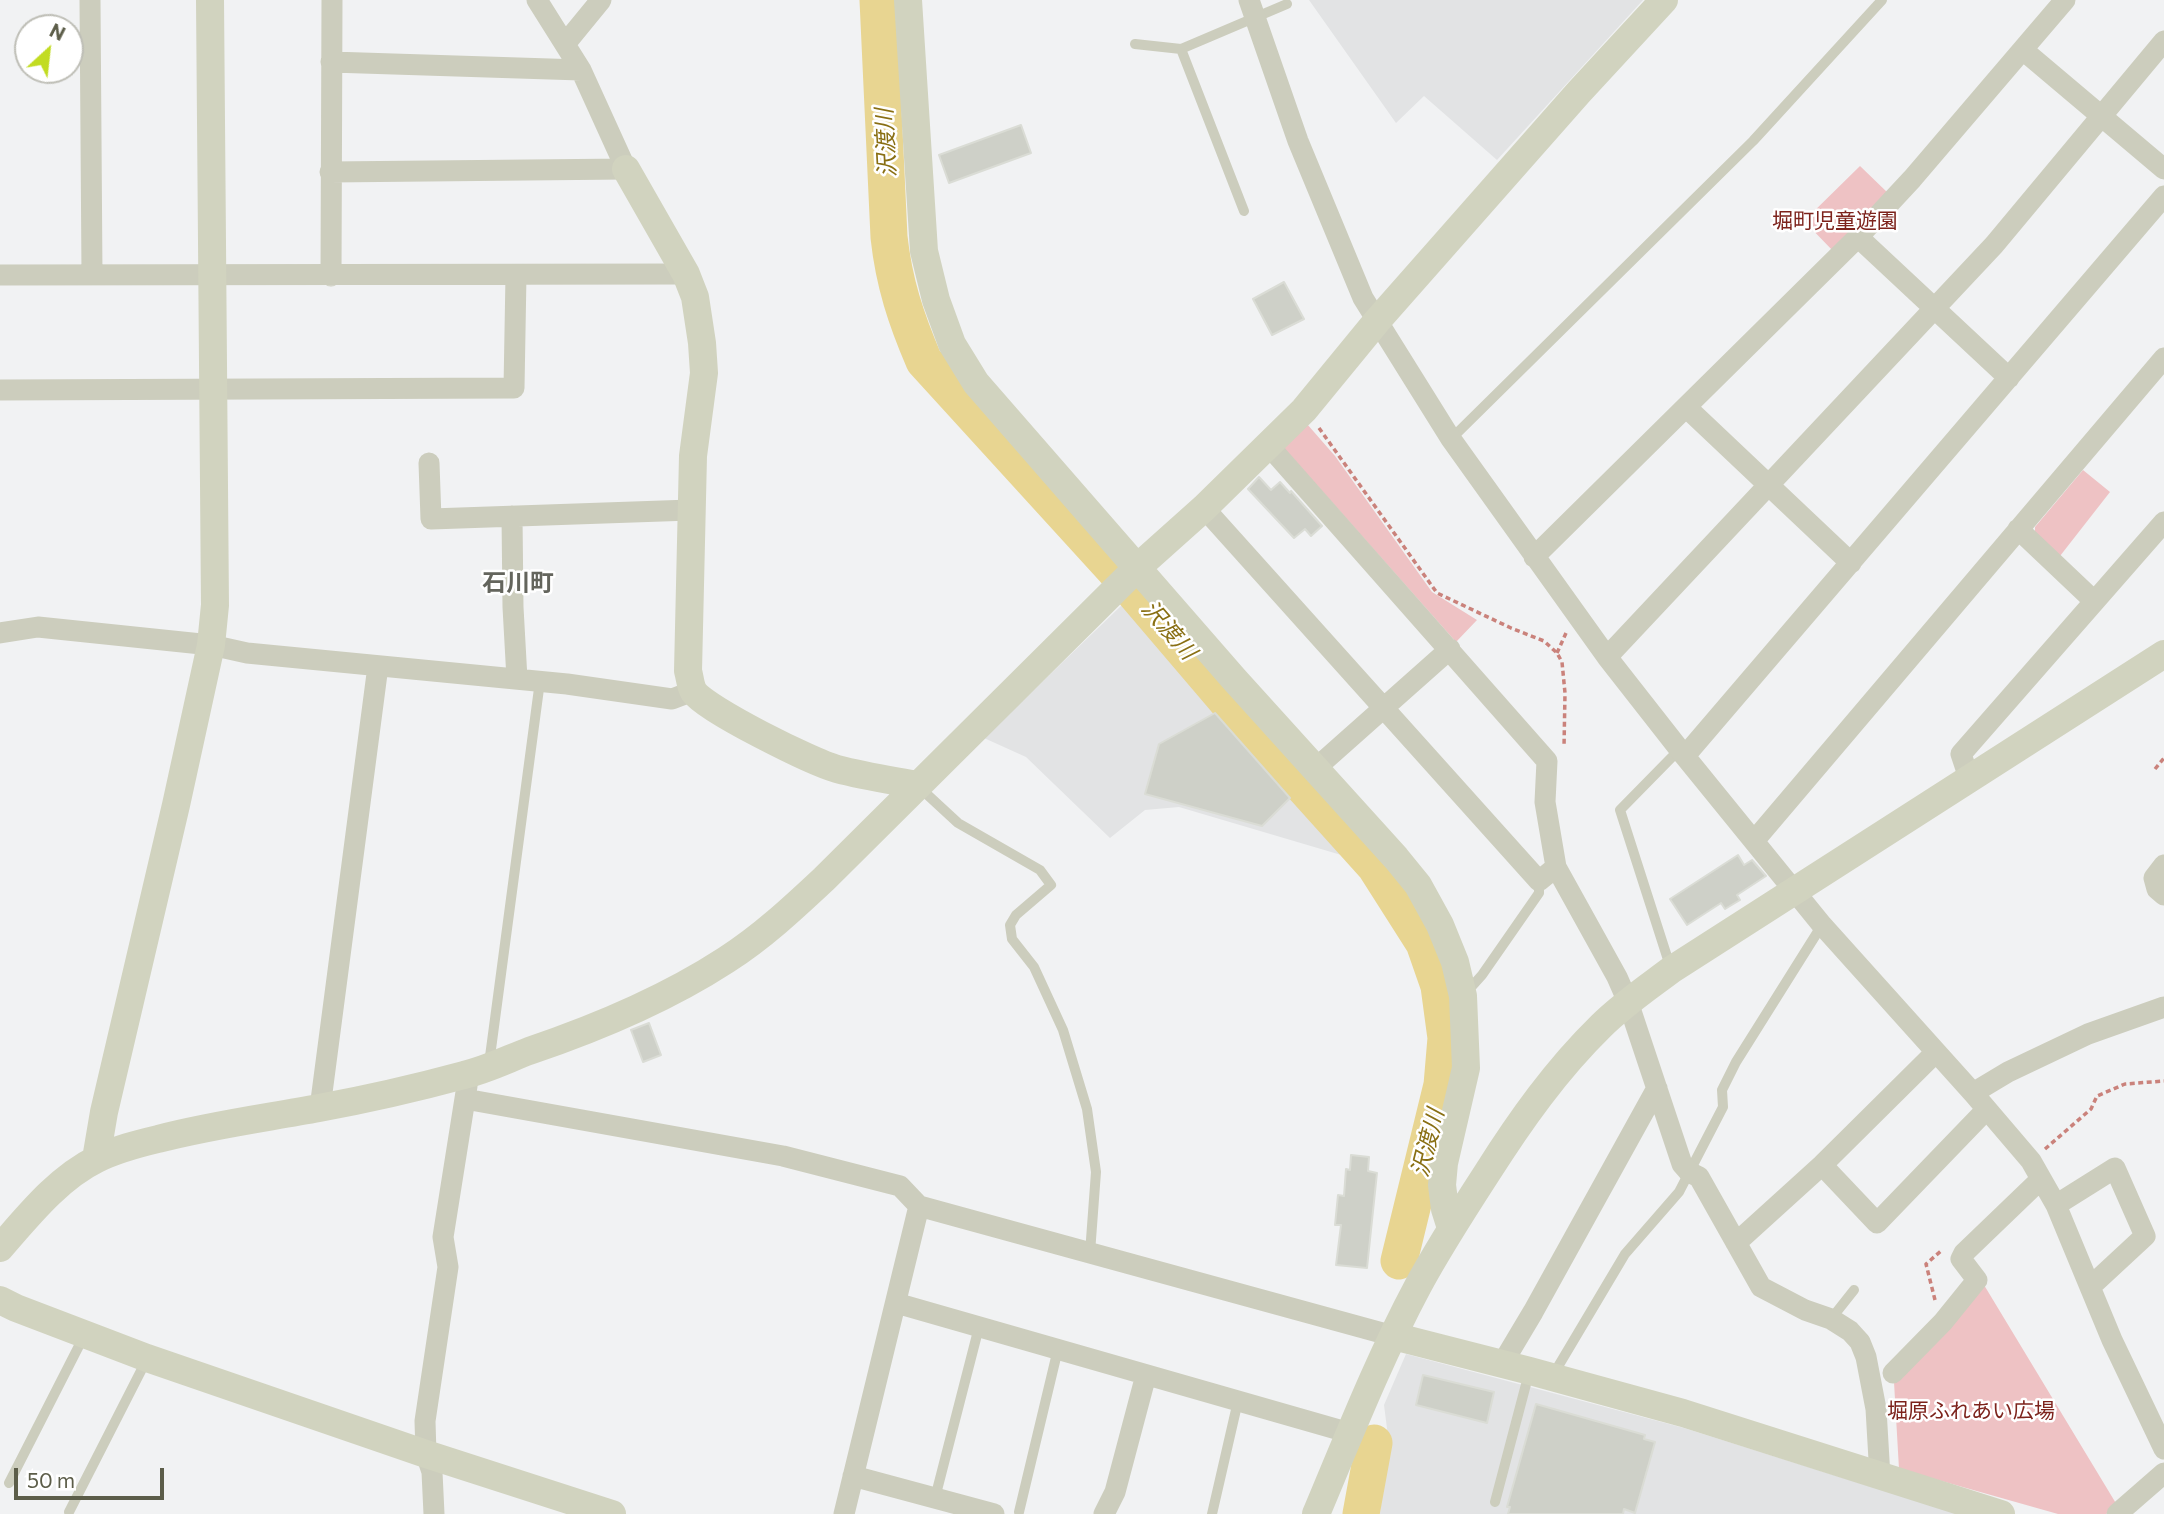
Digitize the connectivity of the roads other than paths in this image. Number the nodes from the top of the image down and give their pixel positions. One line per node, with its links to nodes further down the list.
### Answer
1 (90, 0): 26 (street)
2 (210, 0): 30 (street)
3 (331, 0): 17 (street)
4 (537, 0): 13 (street)
5 (601, 0): 13 (street)
6 (908, 0): 50 (street)
7 (1664, 0): 33 (street)
8 (1882, 0): 39 (lane)
9 (2065, 0): 16 (street)
10 (1287, 4): 11 (lane)
11 (1252, 9): 15 (lane); 33 (street)
12 (2164, 41): 19 (street)
13 (565, 44): 18 (street)
14 (1135, 44): 15 (lane)
15 (1181, 49): 24 (lane)
16 (2023, 50): 19 (street); 25 (street)
17 (331, 62): 18 (street); 22 (street)
18 (580, 70): 20 (street)
19 (2102, 115): 21 (street); 32 (street)
20 (626, 169): 22 (street); 27 (street)
21 (2164, 169)
22 (330, 172): 31 (street)
23 (2164, 196): 35 (street)
24 (1244, 211)
25 (1858, 237): 32 (street); 38 (street)
26 (92, 274): 28 (street); 30 (street)
27 (686, 274): 29 (street); 44 (street)
28 (0, 275)
29 (516, 275): 31 (street); 37 (street)
30 (213, 276): 31 (street); 37 (street)
31 (331, 276)
32 (1934, 308): 35 (street); 42 (street)
33 (1377, 321): 39 (street); 40 (street)
34 (2164, 358): 47 (street)
35 (2010, 378): 49 (street)
36 (0, 390): 37 (street)
37 (215, 390): 53 (street)
38 (1686, 407): 42 (street); 48 (street)
39 (1451, 439): 48 (street)
40 (1269, 446): 43 (street); 54 (street)
41 (429, 463): 45 (street)
42 (1768, 486): 49 (street); 56 (street)
43 (1205, 508): 50 (street); 61 (street)
44 (691, 510): 45 (street); 60 (street)
45 (512, 516): 58 (street)
46 (2164, 523): 51 (street)
47 (2018, 529): 51 (street); 66 (street)
48 (1534, 557): 56 (street)
49 (1851, 563): 62 (street)
50 (1126, 578): 63 (street); 65 (street)
51 (2094, 601): 64 (street)
52 (0, 633): 53 (street)
53 (211, 645): 57 (street); 83 (street)
54 (1450, 649): 61 (street); 68 (street)
55 (2164, 654): 64 (street)
56 (1606, 657): 62 (street)
57 (378, 666): 58 (street); 81 (street)
58 (517, 679): 59 (street)
59 (540, 681): 60 (street); 78 (lane)
60 (693, 691): 65 (street)
61 (1383, 708): 63 (street); 69 (street)
62 (1683, 754): 66 (street); 73 (lane)
63 (1316, 768): 74 (street)
64 (1969, 778): 70 (street)
65 (917, 785): 78 (street); 92 (lane)
66 (1754, 841): 70 (street)
67 (2164, 865): 71 (street)
68 (1556, 867): 69 (street); 75 (street)
69 (1539, 881): 74 (lane)
70 (1795, 892): 72 (street); 73 (street)
71 (2164, 895)
72 (1822, 925): 77 (street); 85 (lane)
73 (1671, 970): 75 (street)
74 (1463, 996): 89 (street)
75 (1628, 1002): 79 (street); 89 (street)
76 (2164, 1007): 80 (street)
77 (1936, 1052): 80 (street); 84 (street)
78 (474, 1079): 81 (street); 88 (street); 110 (street)
79 (1657, 1088): 85 (street); 103 (street)
80 (1973, 1093): 82 (street)
81 (320, 1108): 83 (street)
82 (1986, 1110): 84 (street); 86 (street)
83 (96, 1159): 91 (street)
84 (1822, 1165): 90 (street)
85 (1689, 1172): 90 (street); 106 (lane)
86 (2041, 1179): 87 (street); 104 (street)
87 (2056, 1205): 93 (street); 93 (street)
88 (919, 1206): 92 (street); 96 (street)
89 (1451, 1228): 100 (street)
90 (1737, 1243): 97 (street)
91 (0, 1248)
92 (1090, 1253): 100 (street)
93 (2090, 1287): 109 (street)
94 (1854, 1290): 97 (lane)
95 (0, 1300): 99 (street)
96 (896, 1303): 98 (street); 112 (street)
97 (1831, 1319): 113 (street)
98 (979, 1327): 101 (street); 115 (lane)
99 (85, 1333): 102 (street); 114 (lane)
100 (1393, 1336): 103 (street); 108 (street)
101 (1058, 1349): 105 (street); 118 (lane)
102 (147, 1358): 110 (street); 117 (lane)
103 (1502, 1364): 106 (street)
104 (1893, 1373)
105 (1146, 1374): 107 (street); 123 (street)
106 (1541, 1374): 113 (street); 116 (lane)
107 (1238, 1401): 108 (street); 124 (lane)
108 (1350, 1433): 125 (street)
109 (2164, 1449)
110 (426, 1454): 119 (street); 120 (street)
111 (2164, 1473): 127 (street)
112 (853, 1476): 115 (street); 121 (street)
113 (1880, 1477): 126 (street)
114 (9, 1483)
115 (935, 1498): 122 (street)
116 (1495, 1502)
117 (69, 1512)
118 (1019, 1512)
119 (434, 1514)
120 (612, 1514)
121 (844, 1514)
122 (994, 1514)
123 (1104, 1514)
124 (1212, 1514)
125 (1316, 1514)
126 (2001, 1514)
127 (2117, 1514)

